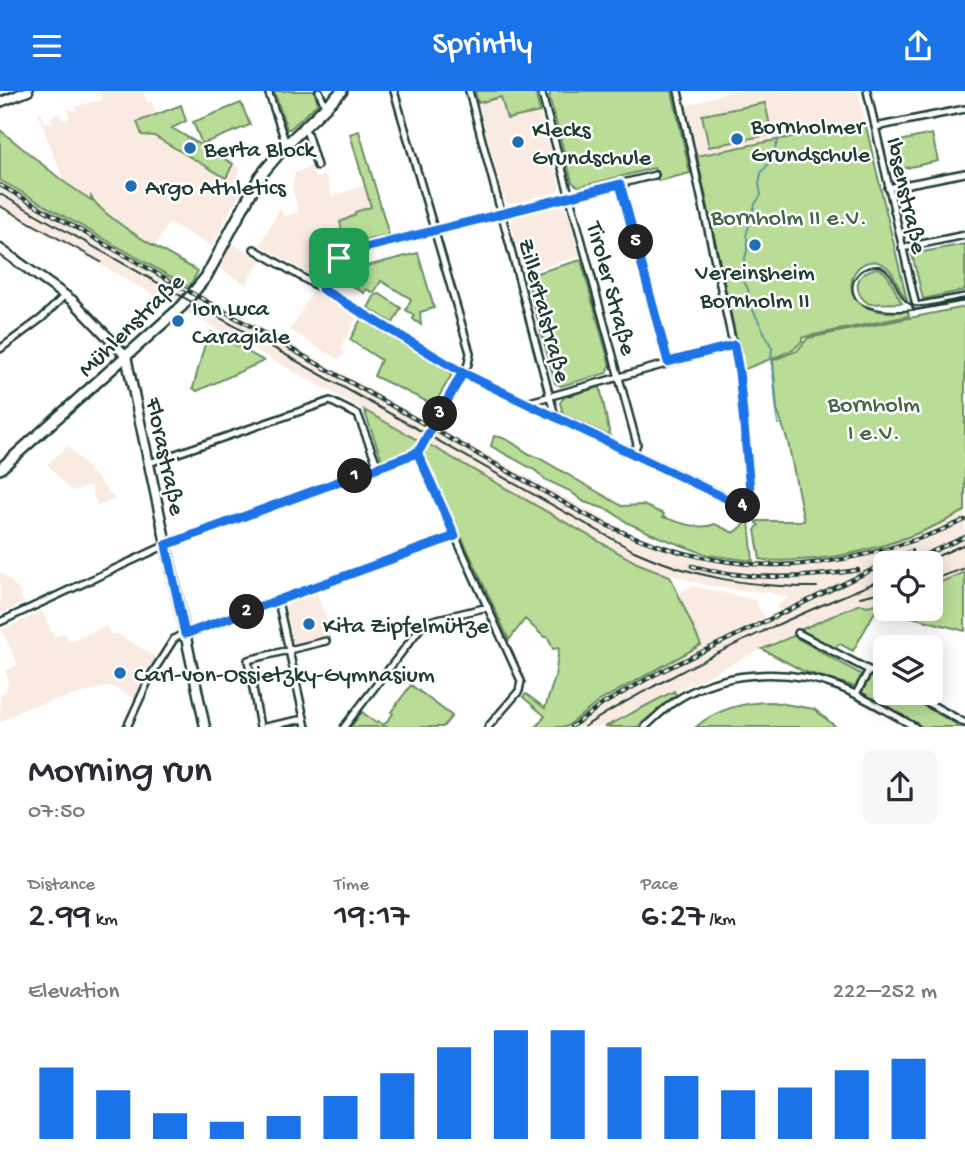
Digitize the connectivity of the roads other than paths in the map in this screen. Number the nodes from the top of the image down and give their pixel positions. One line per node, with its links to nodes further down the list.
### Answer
1 (28, 91): 10 (street)
2 (268, 91): 15 (street)
3 (320, 91): 11 (street)
4 (342, 91): 11 (main road, Mühlenstraße)
5 (394, 91): 23 (street)
6 (468, 91): 22 (street, Zillertalstraße)
7 (541, 91): 21 (street, Tiroler Straße)
8 (678, 91): 31 (street)
9 (867, 91): 13 (street, Ibsenstraße)
10 (0, 102)
11 (327, 105): 14 (main road, Mühlenstraße)
12 (965, 109): 13 (street)
13 (875, 127): 20 (street, Ibsenstraße)
14 (303, 129): 15 (main road, Mühlenstraße); 16 (street)
15 (288, 143): 33 (main road, Mühlenstraße)
16 (317, 166)
17 (965, 173): 20 (street)
18 (655, 175): 19 (street)
19 (620, 184): 21 (street); 34 (street)
20 (888, 188): 25 (street, Ibsenstraße)
21 (570, 196): 22 (street); 36 (street, Tiroler Straße)
22 (502, 213): 23 (street); 37 (street, Zillertalstraße)
23 (435, 230): 28 (street); 35 (street)
24 (965, 235): 25 (street)
25 (902, 248): 30 (street, Ibsenstraße)
26 (0, 249): 29 (street)
27 (254, 249): 28 (street)
28 (322, 289): 35 (street)
29 (65, 295): 32 (street); 33 (street)
30 (965, 297)
31 (734, 345): 34 (street); 41 (street)
32 (0, 349)
33 (126, 356): 42 (street, Florastraße); 43 (main road, Mühlenstraße)
34 (668, 362): 36 (street)
35 (463, 373): 38 (street); 40 (street)
36 (619, 376): 37 (street); 41 (street, Tiroler Straße)
37 (551, 395): 38 (street); 39 (street, Zillertalstraße)
38 (526, 403): 39 (street)
39 (555, 417): 41 (street)
40 (417, 452): 44 (street); 45 (street)
41 (633, 454)
42 (149, 463): 44 (street); 46 (street, Florastraße)
43 (1, 466)
44 (378, 467): 46 (street)
45 (455, 536): 47 (street); 48 (street)
46 (166, 545): 49 (street); 51 (street, Florastraße)
47 (278, 601): 51 (street); 53 (street)
48 (488, 607): 64 (street); 65 (street)
49 (0, 622)
50 (798, 633): 54 (street)
51 (185, 634): 60 (street); 61 (street, Florastraße)
52 (326, 641): 53 (street)
53 (289, 650): 58 (street); 62 (street)
54 (869, 670): 55 (street); 56 (street)
55 (873, 672)
56 (856, 694): 66 (street); 67 (street)
57 (932, 705): 59 (street)
58 (304, 719): 62 (street); 63 (street)
59 (965, 723)
60 (127, 727)
61 (205, 727)
62 (263, 727)
63 (306, 727)
64 (344, 727)
65 (488, 727)
66 (645, 727)
67 (915, 727)

